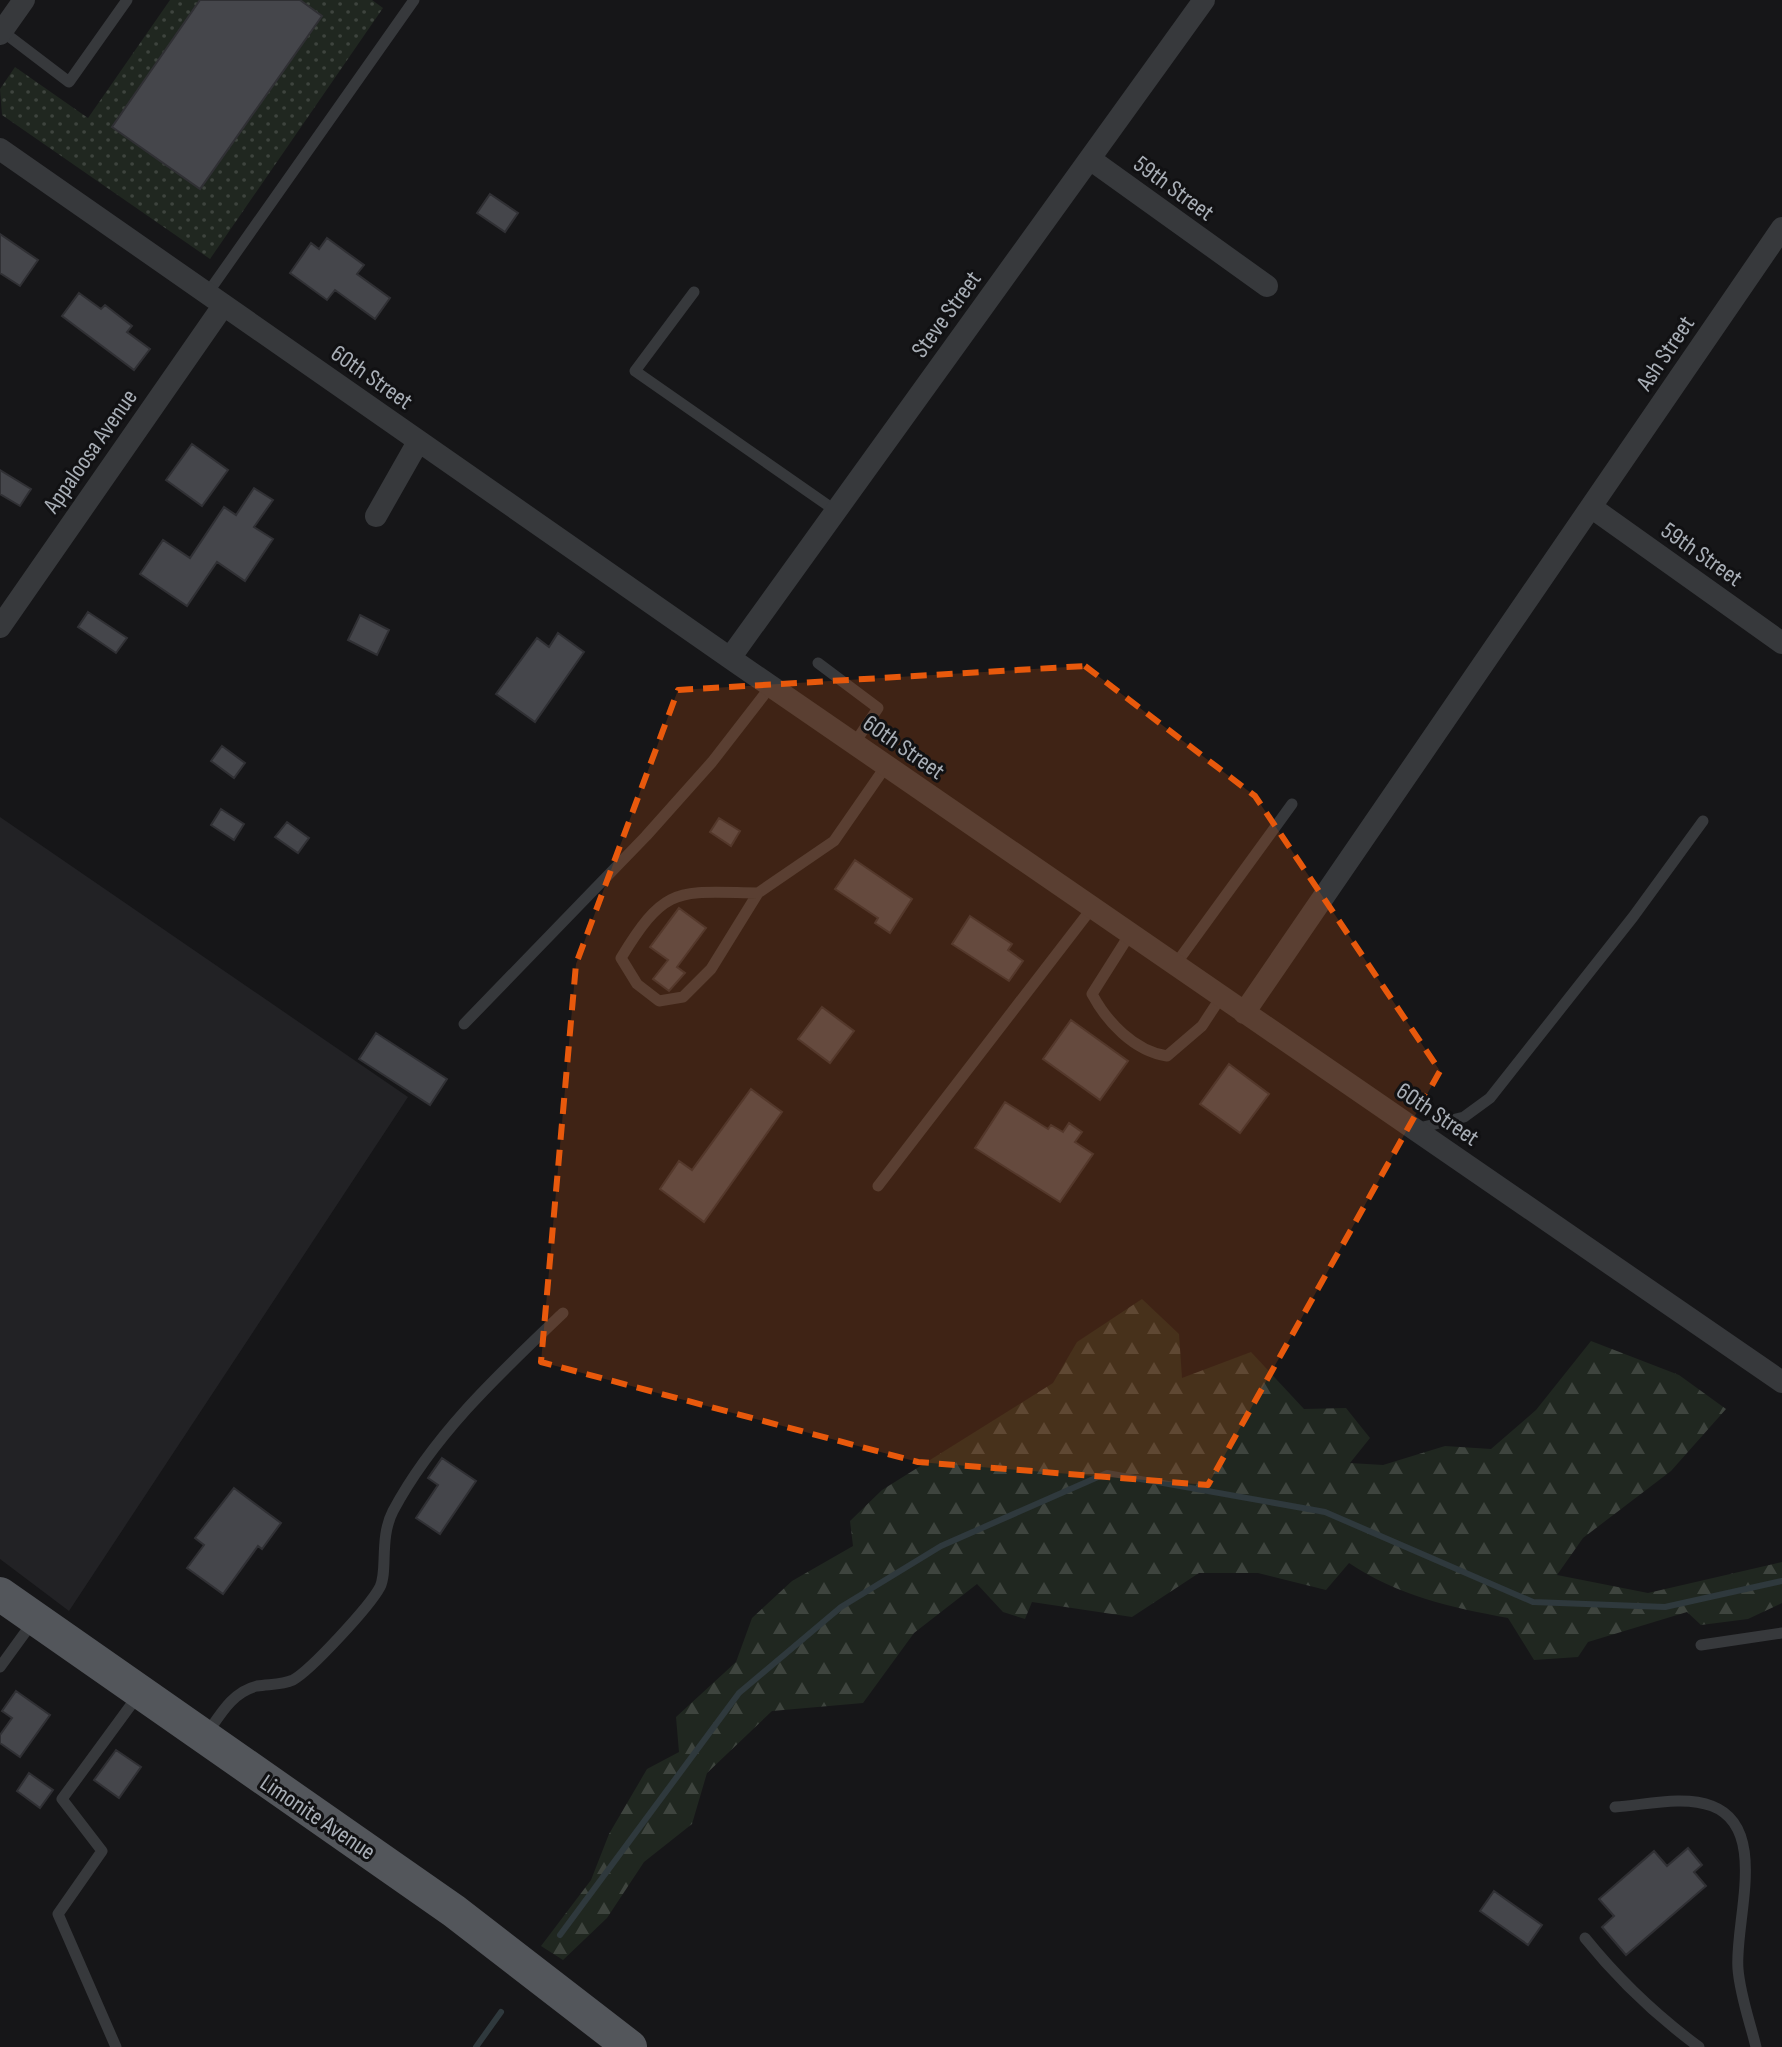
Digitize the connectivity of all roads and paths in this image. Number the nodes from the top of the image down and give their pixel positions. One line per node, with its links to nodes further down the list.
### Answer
1 (24, 0): 5 (street)
2 (127, 0): 5 (lane)
3 (1204, 0): 7 (street, Steve Street)
4 (408, 2): 11 (lane)
5 (1, 33)
6 (0, 149): 11 (street, 60th Street)
7 (1090, 159): 9 (street, 59th Street); 14 (street, Steve Street)
8 (1782, 228): 13 (street, Ash Street)
9 (1267, 286)
10 (694, 292): 14 (lane)
11 (215, 300): 12 (street, 60th Street); 16 (street, Appaloosa Avenue)
12 (418, 442): 15 (street); 18 (street, 60th Street)
13 (1591, 507): 17 (street, 59th Street); 30 (street, Ash Street)
14 (836, 511): 18 (street, Steve Street)
15 (376, 516)
16 (0, 627)
17 (1782, 643)
18 (730, 658): 20 (street, 60th Street)
19 (818, 663): 21 (lane)
20 (771, 686): 21 (street, 60th Street); 31 (lane)
21 (854, 744): 22 (street, 60th Street)
22 (886, 766): 25 (lane); 26 (street, 60th Street)
23 (1292, 804): 28 (lane)
24 (1703, 821): 32 (lane)
25 (758, 893): 25 (lane)
26 (1092, 908): 27 (street, 60th Street); 33 (lane)
27 (1130, 934): 28 (street, 60th Street); 29 (lane)
28 (1175, 965): 29 (street, 60th Street)
29 (1221, 997): 30 (street, 60th Street)
30 (1244, 1013): 32 (street, 60th Street)
31 (464, 1024)
32 (1415, 1129): 35 (street, 60th Street)
33 (878, 1186)
34 (563, 1313): 42 (lane)
35 (1782, 1382)
36 (0, 1594): 37 (main road, Limonite Avenue)
37 (35, 1619): 40 (lane); 41 (main road, Limonite Avenue)
38 (1782, 1633): 39 (lane)
39 (1701, 1645)
40 (0, 1667)
41 (139, 1693): 42 (main road, Limonite Avenue); 45 (lane)
42 (203, 1739): 46 (main road, Limonite Avenue)
43 (1615, 1807): 48 (lane)
44 (1585, 1938): 47 (lane)
45 (116, 2047)
46 (630, 2047)
47 (1699, 2047)
48 (1756, 2047)

